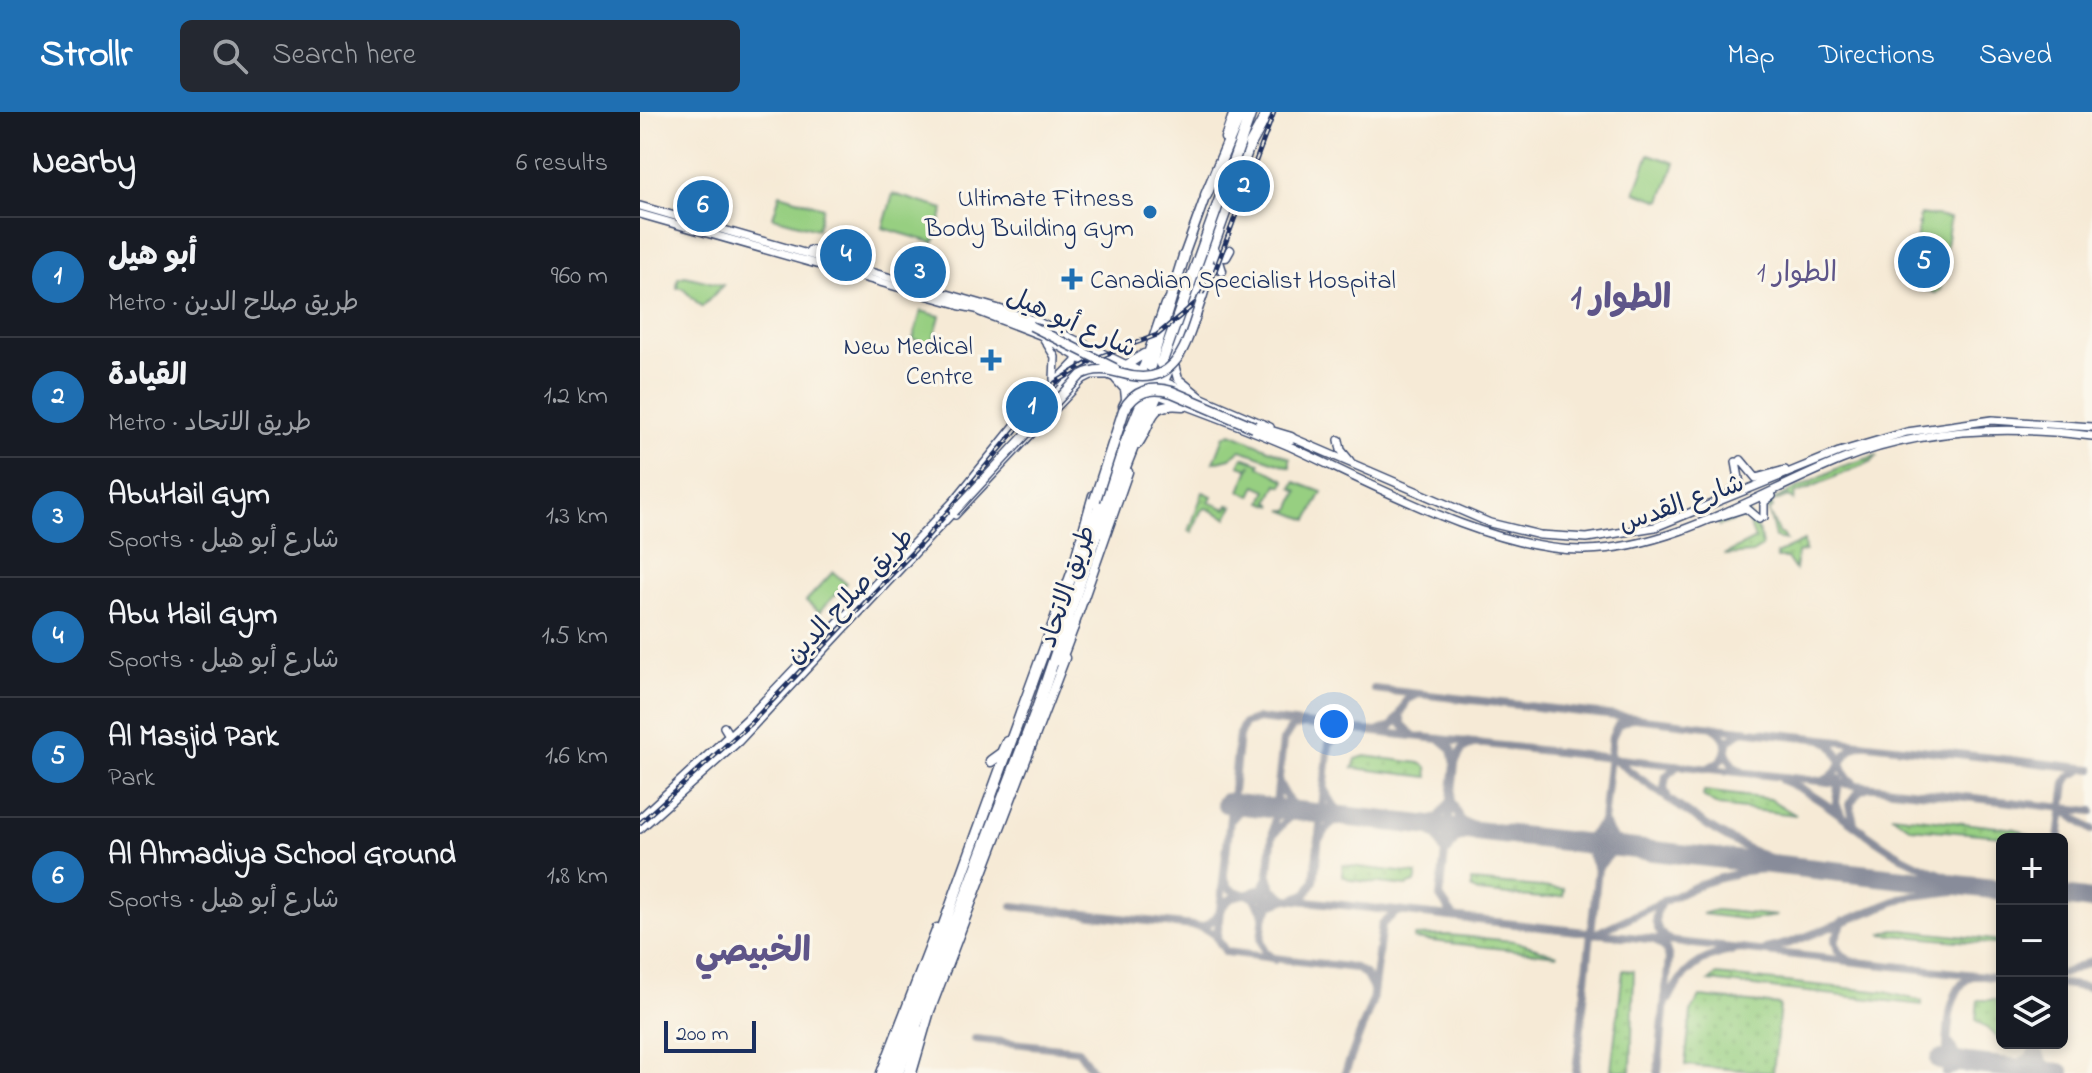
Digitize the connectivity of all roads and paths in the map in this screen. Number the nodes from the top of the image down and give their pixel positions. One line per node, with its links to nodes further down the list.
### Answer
1 (1254, 112): 24 (highway, طريق الاتحاد)
2 (1265, 112): 4 (highway)
3 (1237, 113): 5 (highway); 24 (highway, طريق الاتحاد)
4 (1250, 145): 8 (main road, طريق الاتحاد)
5 (1206, 195): 12 (main road, طريق الاتحاد)
6 (640, 206): 9 (main road, شارع أبو هيل)
7 (640, 214): 15 (main road, شارع أبو هيل)
8 (1219, 234): 11 (main road); 21 (main road, طريق الاتحاد)
9 (798, 250): 13 (main road, شارع أبو هيل); 13 (main road)
10 (1230, 250): 11 (main road)
11 (1218, 254): 14 (main road); 24 (main road, bridge)
12 (1184, 256): 18 (main road, طريق الاتحاد); 24 (highway)
13 (854, 266): 16 (main road, شارع أبو هيل)
14 (1222, 271)
15 (959, 305): 17 (main road, شارع أبو هيل); 24 (main road, bridge)
16 (1063, 334): 19 (main road); 20 (main road, شارع أبو هيل)
17 (1040, 335): 19 (main road, شارع أبو هيل); 27 (main road)
18 (1153, 336): 22 (main road); 24 (main road, طريق الاتحاد)
19 (1078, 357): 20 (main road); 23 (main road, شارع أبو هيل); 25 (main road); 27 (main road, طريق صلاح الدين)
20 (1109, 358): 22 (main road, شارع أبو هيل)
21 (1173, 361): 24 (main road, طريق الاتحاد); 29 (main road)
22 (1125, 366): 24 (main road, شارع أبو هيل)
23 (1096, 369): 25 (main road); 26 (main road, شارع أبو هيل)
24 (1150, 372): 26 (main road, شارع أبو هيل); 28 (main road); 28 (main road); 28 (main road); 29 (main road, شارع القدس); 30 (main road, طريق الاتحاد); 30 (main road); 30 (main road, شارع أبو هيل); 43 (main road, bridge)
25 (1073, 375): 43 (main road, طريق صلاح الدين)
26 (1112, 377): 30 (main road); 45 (main road)
27 (1053, 383): 50 (main road, طريق صلاح الدين)
28 (1151, 384): 30 (main road)
29 (1200, 397): 31 (main road); 36 (main road, شارع القدس)
30 (1144, 399): 31 (main road, شارع القدس); 37 (main road, طريق الاتحاد); 41 (highway); 48 (main road); 51 (highway, طريق الاتحاد)
31 (1169, 399): 32 (main road, شارع القدس)
32 (1183, 406): 36 (main road, شارع القدس); 37 (main road)
33 (2092, 427): 39 (main road, شارع القدس)
34 (2092, 436): 40 (main road, شارع القدس)
35 (1339, 440): 38 (main road)
36 (1288, 441): 38 (main road, شارع القدس); 41 (highway, bridge); 46 (main road, شارع القدس)
37 (1138, 444): 49 (main road, طريق الاتحاد)
38 (1355, 465): 42 (main road, شارع القدس)
39 (1799, 468): 42 (main road, شارع القدس); 42 (main road)
40 (1804, 476): 44 (main road, شارع القدس); 44 (main road)
41 (1097, 504): 48 (highway, طريق الاتحاد)
42 (1704, 507)
43 (954, 512): 45 (main road, طريق صلاح الدين)
44 (1705, 518): 46 (main road, شارع القدس)
45 (941, 526): 52 (main road, طريق صلاح الدين)
46 (1636, 543): 47 (main road)
47 (1645, 547)
48 (1074, 568): 54 (highway, طريق الاتحاد)
49 (1074, 624): 51 (highway); 63 (main road, طريق الاتحاد)
50 (791, 672): 52 (main road); 55 (main road, طريق صلاح الدين)
51 (1038, 706): 61 (highway, طريق الاتحاد)
52 (758, 721): 57 (main road, طريق صلاح الدين)
53 (724, 727): 55 (main road)
54 (1017, 732): 56 (highway); 62 (highway, طريق الاتحاد)
55 (733, 733): 57 (main road); 58 (main road); 59 (main road)
56 (998, 742)
57 (741, 745): 58 (main road, طريق صلاح الدين)
58 (703, 775): 60 (main road, طريق صلاح الدين)
59 (640, 818)
60 (640, 829)
61 (990, 839): 63 (highway); 67 (highway, طريق الاتحاد)
62 (973, 852): 64 (highway); 66 (highway, طريق الاتحاد)
63 (970, 911): 68 (main road, طريق الاتحاد)
64 (937, 928): 65 (main road)
65 (881, 1073)
66 (890, 1073)
67 (898, 1073)
68 (910, 1073)

